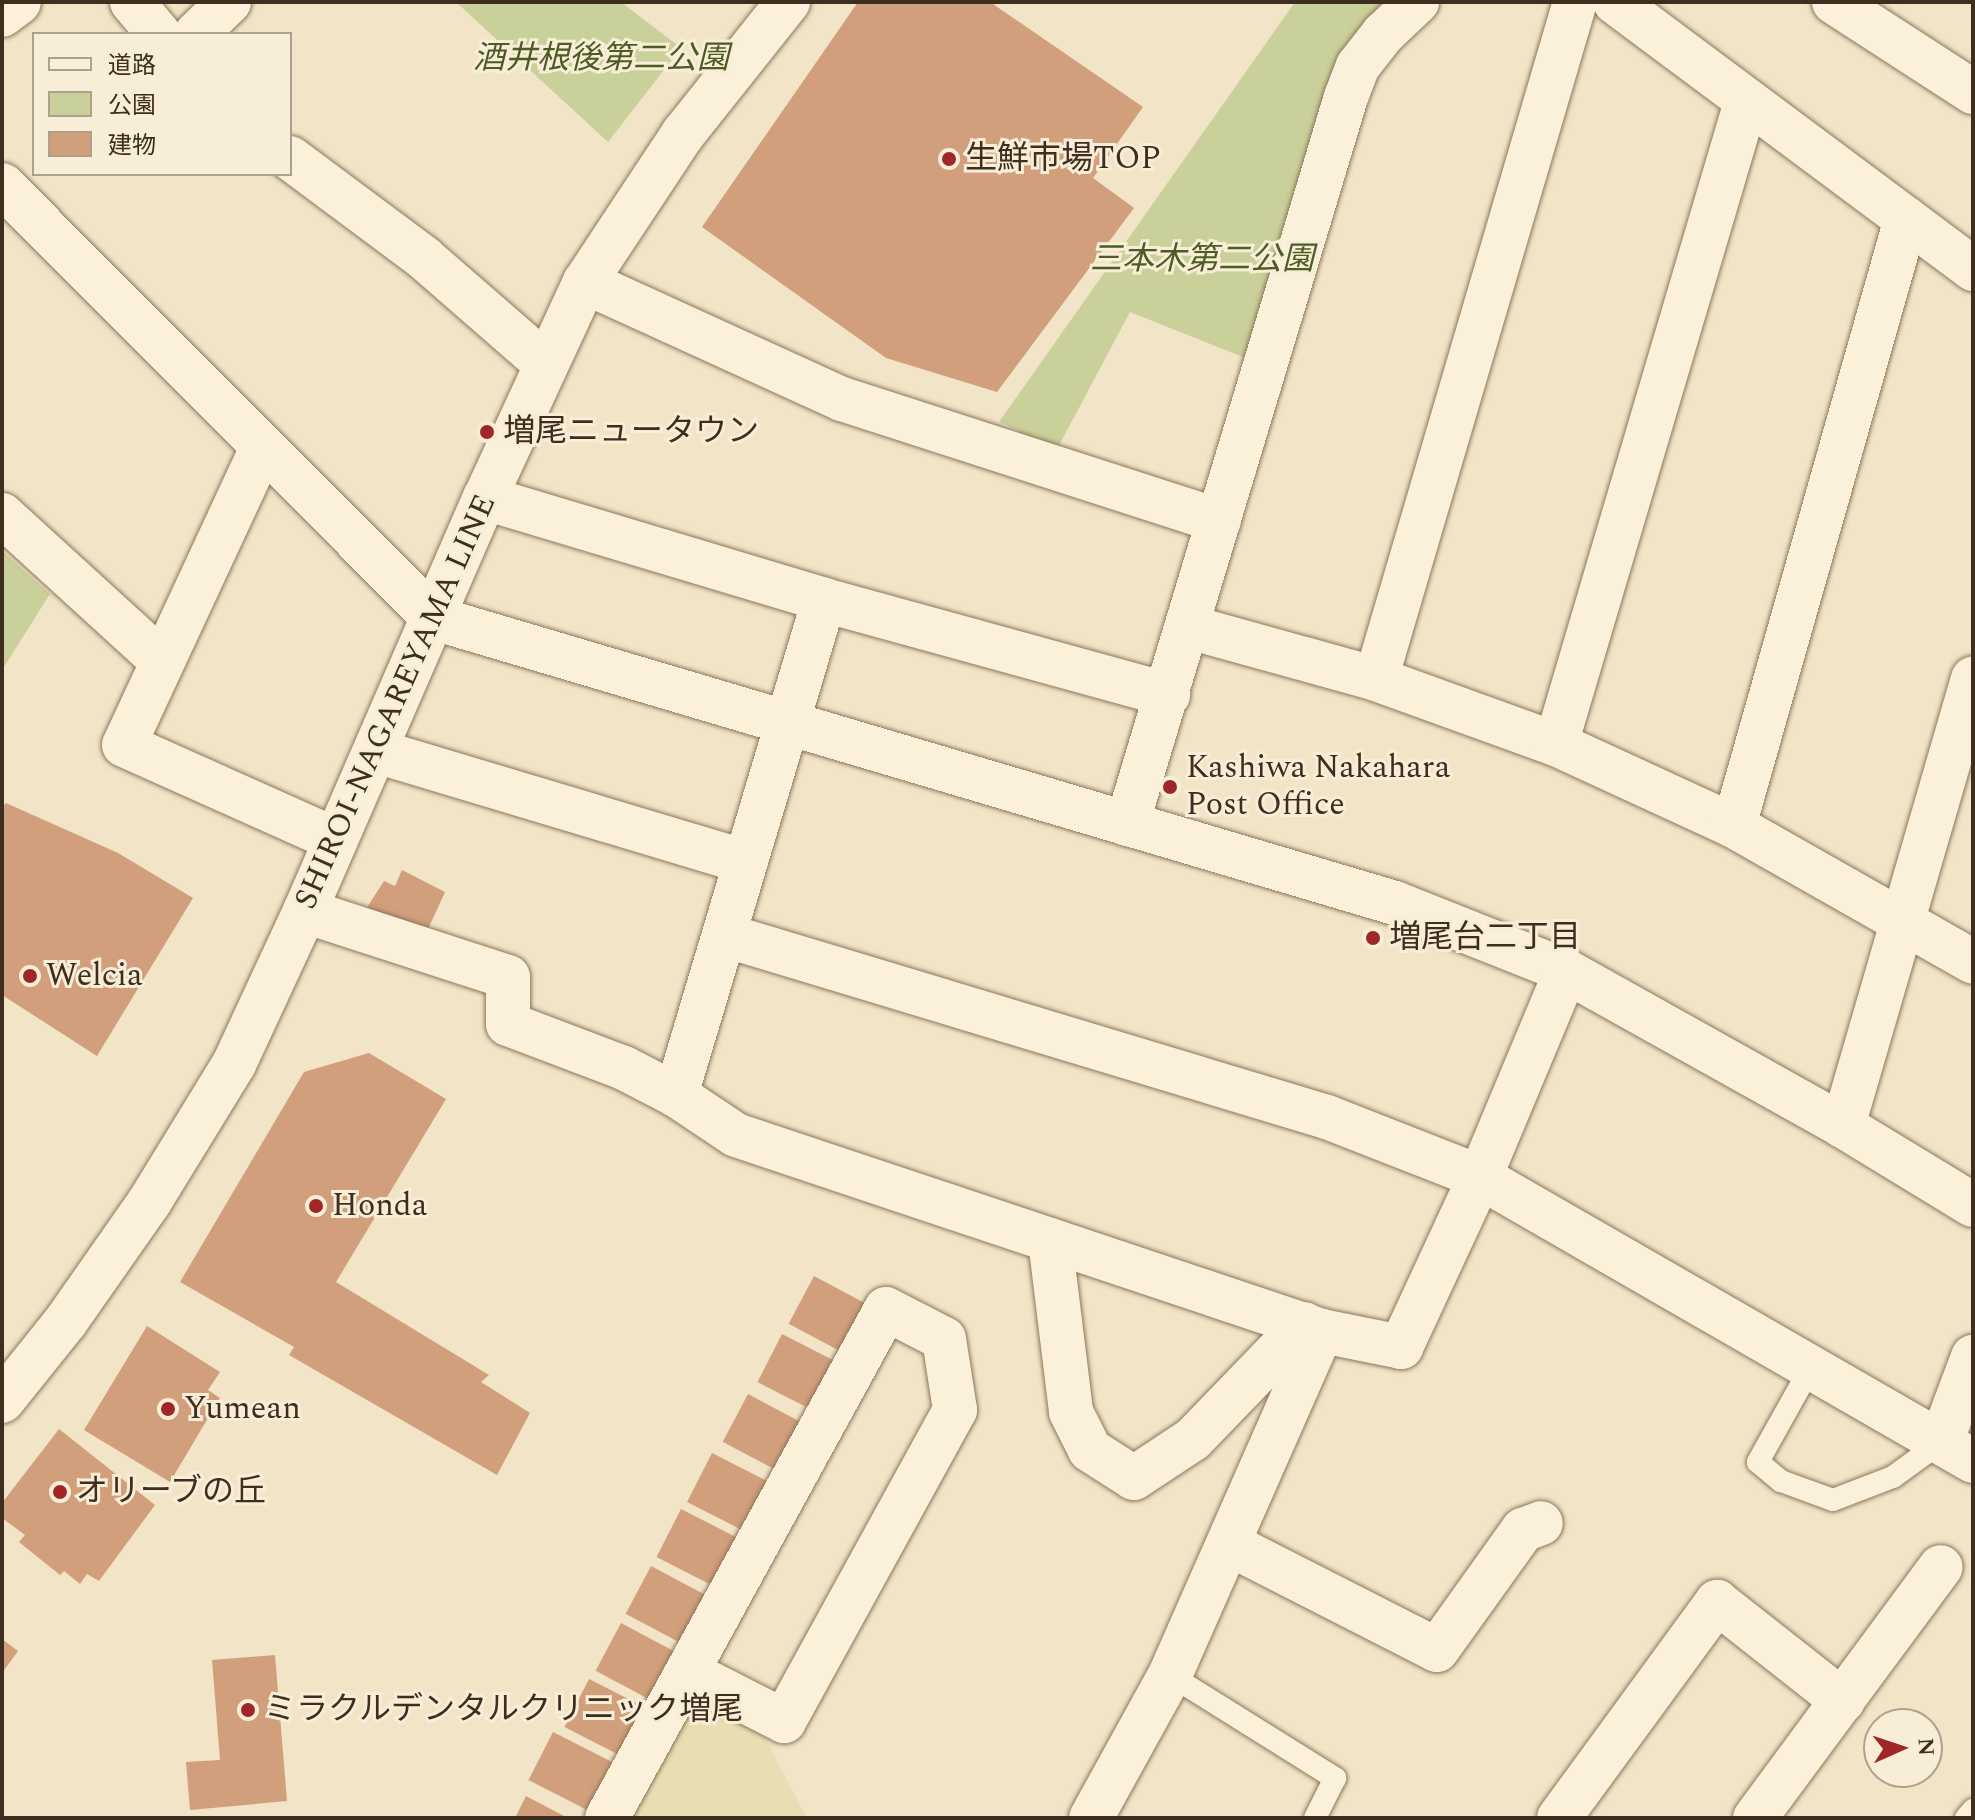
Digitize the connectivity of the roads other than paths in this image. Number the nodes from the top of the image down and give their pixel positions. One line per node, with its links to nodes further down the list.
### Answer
1 (19, 2): 9 (street)
2 (132, 2): 10 (street)
3 (229, 2): 11 (street)
4 (788, 2): 18 (street, SHIROI-NAGAREYAMA LINE)
5 (1417, 2): 23 (street)
6 (1575, 2): 28 (street)
7 (1615, 2): 13 (street)
8 (1834, 2): 12 (street)
9 (2, 15)
10 (157, 32)
11 (198, 32)
12 (1973, 92)
13 (1746, 102): 16 (street); 32 (street)
14 (292, 159): 19 (street)
15 (2, 185): 20 (street)
16 (1906, 219): 17 (street); 35 (street)
17 (1973, 269)
18 (585, 282): 19 (street, SHIROI-NAGAREYAMA LINE); 23 (street)
19 (546, 364): 21 (street, SHIROI-NAGAREYAMA LINE)
20 (262, 448): 25 (street); 27 (street)
21 (485, 498): 24 (street); 25 (street, SHIROI-NAGAREYAMA LINE)
22 (2, 515): 27 (street)
23 (1219, 521): 26 (street)
24 (824, 600): 30 (street); 31 (street)
25 (434, 618): 31 (street); 33 (street, SHIROI-NAGAREYAMA LINE)
26 (1189, 627): 28 (street); 30 (street)
27 (162, 661): 36 (street)
28 (1376, 679): 32 (street)
29 (1973, 679): 39 (street)
30 (1168, 695): 34 (street)
31 (786, 725): 34 (street); 37 (street)
32 (1556, 744): 35 (street)
33 (376, 751): 36 (street, SHIROI-NAGAREYAMA LINE); 37 (street)
34 (1127, 824): 42 (street)
35 (1734, 826): 39 (street)
36 (336, 840): 38 (street, SHIROI-NAGAREYAMA LINE)
37 (745, 862): 40 (street)
38 (305, 911): 43 (street); 51 (street, SHIROI-NAGAREYAMA LINE)
39 (1905, 920): 41 (street); 44 (street)
40 (724, 935): 43 (street); 45 (street)
41 (1973, 962)
42 (1566, 971): 44 (street); 45 (street)
43 (676, 1095): 47 (street)
44 (1843, 1126): 46 (street)
45 (1480, 1177): 48 (street); 50 (street)
46 (1973, 1205)
47 (1050, 1240): 48 (street); 48 (street)
48 (1313, 1327): 54 (street)
49 (1973, 1357): 52 (street)
50 (1811, 1367): 52 (street); 52 (lane)
51 (2, 1401)
52 (1957, 1452)
53 (1541, 1523): 54 (street)
54 (1229, 1544): 57 (street)
55 (1941, 1567): 58 (street)
56 (688, 1672): 56 (street); 60 (street)
57 (1170, 1675): 61 (street); 62 (lane)
58 (1843, 1701): 63 (street); 64 (street)
59 (1973, 1810): 65 (lane)
60 (607, 1818)
61 (1091, 1818)
62 (1315, 1818)
63 (1559, 1818)
64 (1755, 1818)
65 (1966, 1818)

